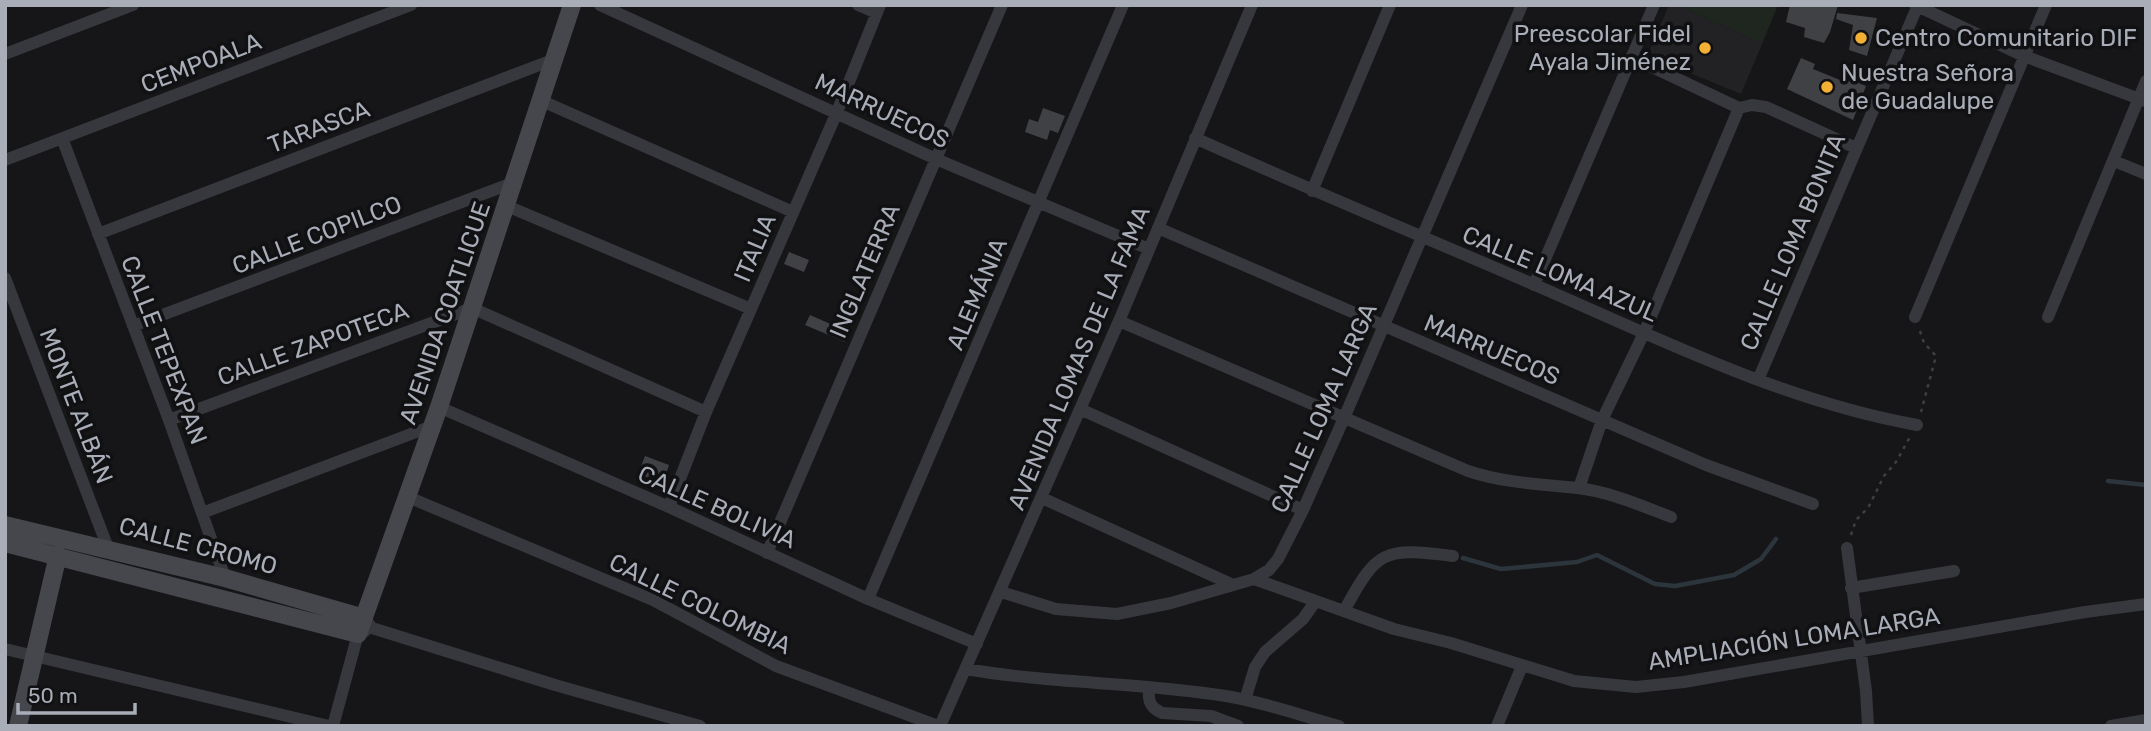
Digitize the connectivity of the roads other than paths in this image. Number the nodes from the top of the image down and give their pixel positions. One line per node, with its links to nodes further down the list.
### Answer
1 (133, 5): 15 (street)
2 (411, 5): 24 (street, CEMPOALA)
3 (572, 5): 18 (street, AVENIDA COATLICUE)
4 (600, 5): 23 (street, MARRUECOS)
5 (858, 5): 14 (street)
6 (1002, 5): 27 (street, INGLATERRA)
7 (1123, 5): 33 (street, ALEMÁNIA)
8 (1252, 5): 25 (street, AVENIDA LOMAS DE LA FAMA)
9 (1390, 5): 32 (street)
10 (1522, 5): 38 (street, CALLE LOMA LARGA)
11 (1654, 5): 17 (street)
12 (2046, 5): 16 (street)
13 (1917, 6): 16 (street); 26 (street, CALLE LOMA BONITA)
14 (878, 9): 23 (street, ITALIA)
15 (5, 54)
16 (2024, 56): 20 (street); 44 (street)
17 (1631, 57): 22 (street); 41 (street)
18 (555, 58): 21 (street, AVENIDA COATLICUE); 37 (street, TARASCA)
19 (2146, 81): 20 (street)
20 (2142, 99): 29 (street)
21 (542, 101): 31 (street, AVENIDA COATLICUE); 35 (street)
22 (1739, 108): 26 (street); 49 (street)
23 (837, 113): 27 (street, MARRUECOS); 35 (street, ITALIA)
24 (62, 138): 28 (street, CEMPOALA); 37 (street, CALLE TEPEXPAN)
25 (1195, 138): 32 (street, CALLE LOMA AZUL); 36 (street, AVENIDA LOMAS DE LA FAMA)
26 (1856, 148): 50 (street, CALLE LOMA BONITA)
27 (936, 159): 33 (street, MARRUECOS); 71 (street, INGLATERRA)
28 (5, 160)
29 (2114, 160): 30 (street); 45 (street)
30 (2146, 174)
31 (515, 182): 34 (street, AVENIDA COATLICUE); 47 (street, CALLE COPILCO)
32 (1312, 191): 38 (street, CALLE LOMA AZUL)
33 (1039, 204): 39 (street, MARRUECOS); 80 (street, ALEMÁNIA)
34 (507, 206): 42 (street, AVENIDA COATLICUE); 43 (street)
35 (793, 212): 43 (street, ITALIA)
36 (1158, 228): 39 (street, AVENIDA LOMAS DE LA FAMA); 48 (street, MARRUECOS)
37 (98, 234): 47 (street, CALLE TEPEXPAN)
38 (1421, 238): 41 (street, CALLE LOMA AZUL); 48 (street, CALLE LOMA LARGA)
39 (1149, 249): 46 (street, AVENIDA LOMAS DE LA FAMA)
40 (5, 278): 69 (street, MONTE ALBÁN)
41 (1534, 285): 49 (street, CALLE LOMA AZUL)
42 (472, 308): 51 (street, AVENIDA COATLICUE); 53 (street); 55 (street, CALLE ZAPOTECA)
43 (751, 309): 53 (street, ITALIA)
44 (1915, 317)
45 (2048, 317)
46 (1119, 321): 52 (street, AVENIDA LOMAS DE LA FAMA); 54 (street)
47 (133, 326): 55 (street, CALLE TEPEXPAN)
48 (1384, 327): 54 (street, CALLE LOMA LARGA); 56 (street, MARRUECOS)
49 (1644, 333): 50 (street, CALLE LOMA AZUL); 56 (street)
50 (1758, 380): 57 (street, CALLE LOMA AZUL)
51 (439, 407): 58 (street, AVENIDA COATLICUE); 63 (street, CALLE BOLIVIA)
52 (1080, 409): 61 (street, AVENIDA LOMAS DE LA FAMA); 64 (street)
53 (706, 412): 63 (street, ITALIA)
54 (1344, 418): 59 (street); 64 (street, CALLE LOMA LARGA)
55 (169, 419): 65 (street, CALLE TEPEXPAN)
56 (1602, 420): 59 (street); 62 (street, MARRUECOS)
57 (1917, 425)
58 (432, 426): 60 (street, AVENIDA COATLICUE); 65 (street)
59 (1579, 488): 66 (street)
60 (408, 497): 84 (street, AVENIDA COATLICUE); 97 (street, CALLE COLOMBIA)
61 (1042, 498): 77 (street); 79 (street, AVENIDA LOMAS DE LA FAMA)
62 (1813, 504)
63 (669, 507): 71 (street, CALLE BOLIVIA)
64 (1303, 510): 76 (street, CALLE LOMA LARGA)
65 (202, 513): 75 (street, CALLE TEPEXPAN)
66 (1671, 517)
67 (5, 525): 69 (street, CALLE CROMO)
68 (5, 543): 72 (street, CALLE CROMO)
69 (108, 548): 75 (street, CALLE CROMO)
70 (1847, 548): 78 (street)
71 (767, 553): 80 (street, CALLE BOLIVIA)
72 (58, 555): 84 (street, CALLE CROMO); 88 (street)
73 (1453, 556): 83 (street)
74 (1954, 571): 78 (street)
75 (225, 578): 84 (street, CALLE CROMO)
76 (1254, 579): 77 (street, CALLE LOMA LARGA); 81 (street, AMPLIACIÓN LOMA LARGA)
77 (1231, 584): 79 (street, CALLE LOMA LARGA)
78 (1851, 588): 87 (street)
79 (1001, 592): 85 (street, AVENIDA LOMAS DE LA FAMA)
80 (868, 599): 85 (street, CALLE BOLIVIA)
81 (1315, 602): 83 (street, AMPLIACIÓN LOMA LARGA); 92 (street)
82 (2146, 604): 87 (street, AMPLIACIÓN LOMA LARGA)
83 (1343, 611): 89 (street, AMPLIACIÓN LOMA LARGA)
84 (365, 626): 95 (street); 96 (street, CALLE CROMO)
85 (977, 644): 90 (street, AVENIDA LOMAS DE LA FAMA)
86 (5, 649): 88 (street)
87 (1860, 650): 89 (street, AMPLIACIÓN LOMA LARGA); 101 (street)
88 (34, 656): 94 (street); 95 (street)
89 (1522, 666): 100 (street)
90 (966, 669): 91 (street); 97 (street, AVENIDA LOMAS DE LA FAMA)
91 (1149, 687): 92 (street); 98 (street)
92 (1245, 700): 99 (street)
93 (2146, 720): 102 (street)
94 (18, 726)
95 (331, 726)
96 (700, 726)
97 (939, 726)
98 (1238, 726)
99 (1339, 726)
100 (1497, 726)
101 (1868, 726)
102 (2111, 726)

